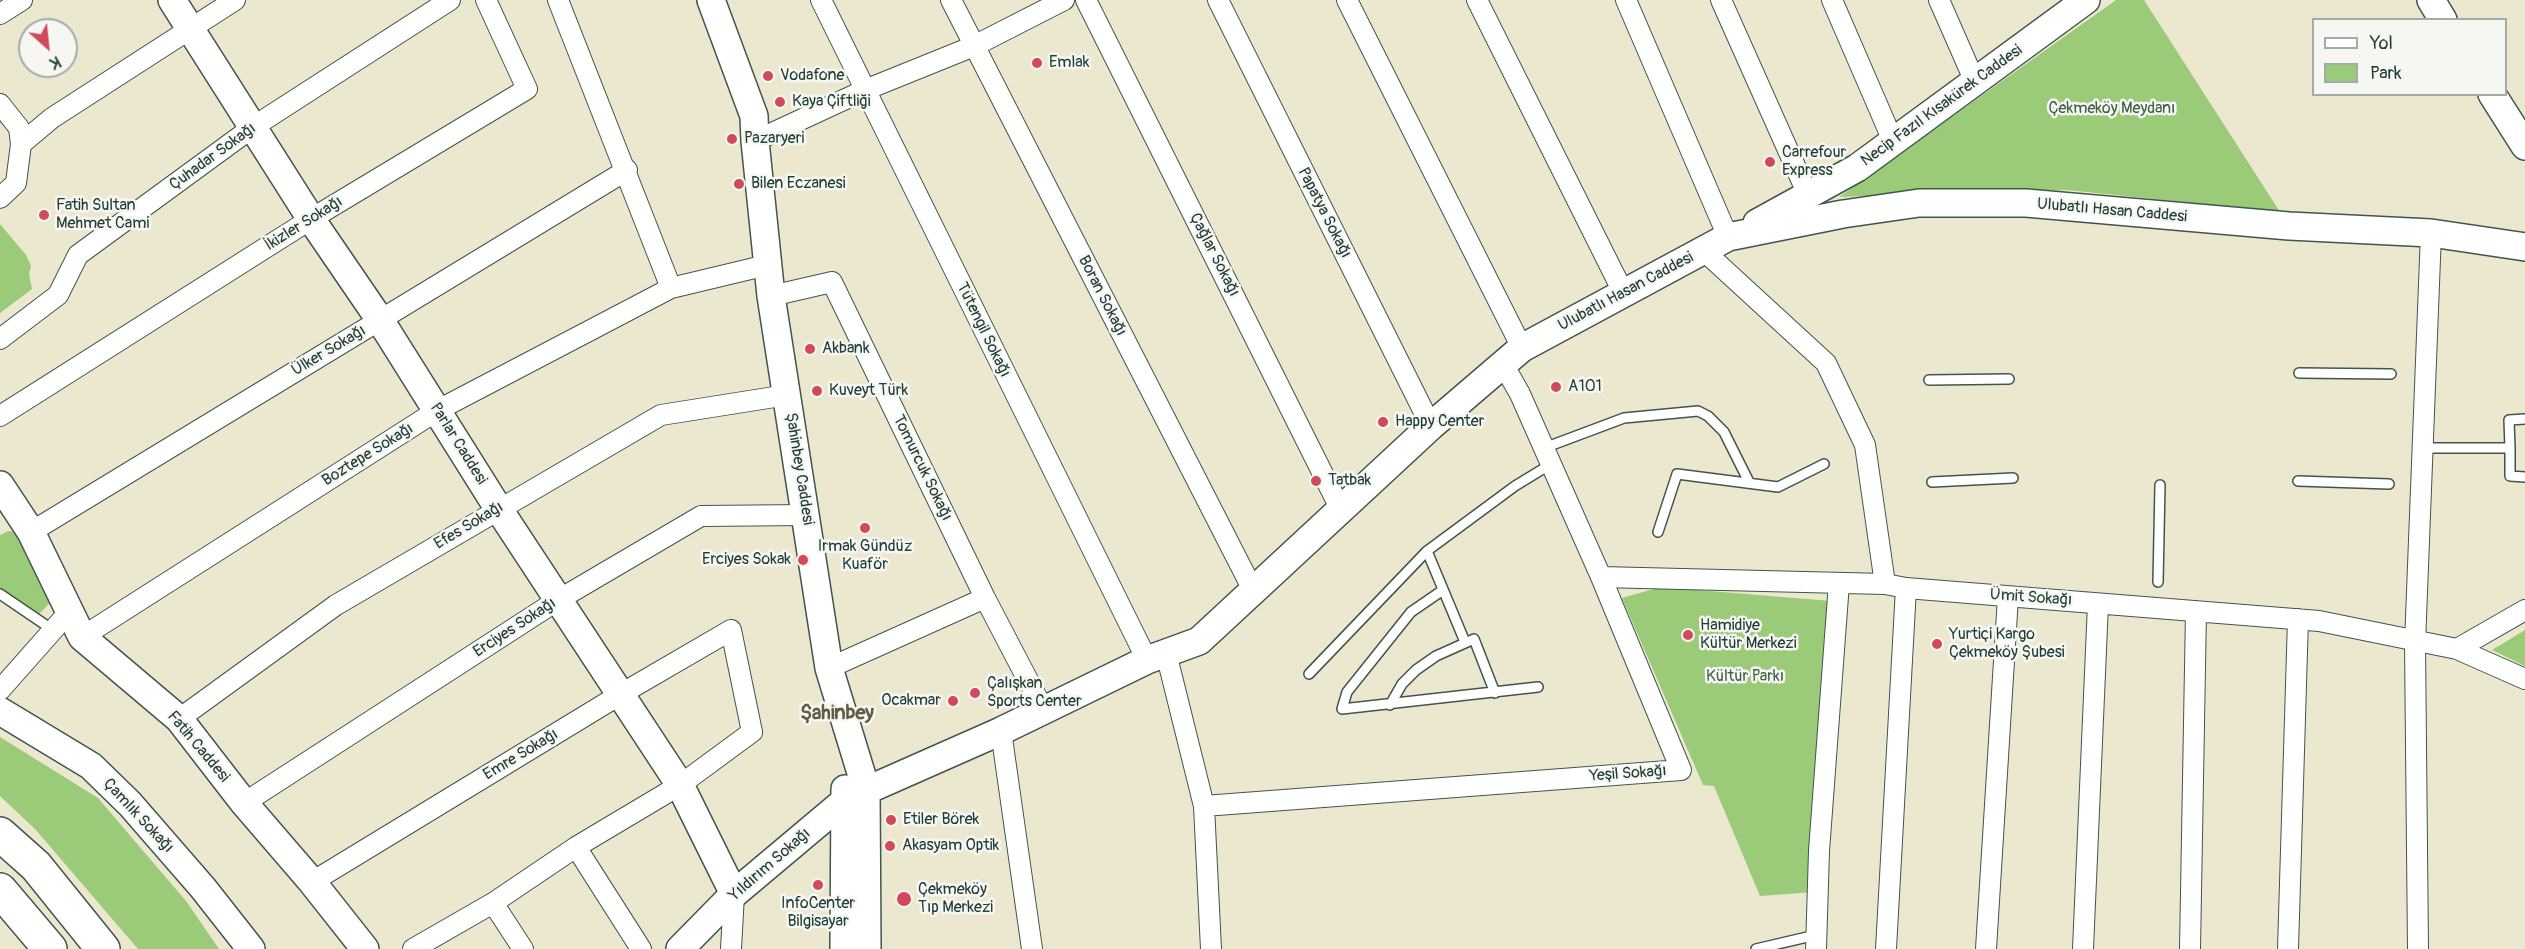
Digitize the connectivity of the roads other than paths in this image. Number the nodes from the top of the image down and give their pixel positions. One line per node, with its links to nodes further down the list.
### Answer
1 (22, 0): 22 (street)
2 (172, 0): 24 (street, Parlar Caddesi)
3 (235, 0): 24 (street)
4 (450, 0): 30 (street, Çuhadar Sokağı)
5 (486, 0): 40 (street, İkizler Sokağı)
6 (558, 0): 35 (street)
7 (692, 0): 31 (street)
8 (711, 0): 31 (street, Şahinbey Caddesi)
9 (821, 0): 27 (street, Tütengil Sokağı)
10 (951, 0): 25 (street, Boran Sokağı)
11 (1064, 0): 25 (street)
12 (1086, 0): 74 (street, Çağlar Sokağı)
13 (1218, 0): 60 (street, Papatya Sokağı)
14 (1347, 0): 51 (street, Yeşil Sokağı)
15 (1477, 0): 47 (street)
16 (1626, 0): 42 (street)
17 (1721, 0): 37 (street)
18 (1832, 0): 32 (street)
19 (1939, 0): 26 (street)
20 (2431, 0): 23 (street)
21 (2083, 1): 26 (street, Necip Fazıl Kısakürek Caddesi)
22 (0, 14)
23 (2443, 18)
24 (191, 28): 30 (street, Parlar Caddesi); 33 (street)
25 (974, 46): 27 (street); 85 (street, Boran Sokağı)
26 (1975, 82): 32 (street, Necip Fazıl Kısakürek Caddesi)
27 (865, 90): 31 (street); 99 (street, Tütengil Sokağı)
28 (2493, 96): 34 (street)
29 (0, 104): 33 (street)
30 (253, 127): 40 (street, Parlar Caddesi); 50 (street, Çuhadar Sokağı)
31 (754, 141): 45 (street, Şahinbey Caddesi)
32 (1893, 141): 36 (street, Necip Fazıl Kısakürek Caddesi)
33 (21, 144): 38 (street)
34 (2525, 146)
35 (627, 170): 46 (street); 49 (street, Ülker Sokağı)
36 (1833, 181): 37 (street, Necip Fazıl Kısakürek Caddesi); 39 (street)
37 (1808, 195): 42 (street, Necip Fazıl Kısakürek Caddesi)
38 (0, 198)
39 (1843, 214): 41 (street, Ulubatlı Hasan Caddesi); 42 (street, Ulubatlı Hasan Caddesi)
40 (311, 219): 49 (street, Parlar Caddesi); 58 (street, İkizler Sokağı)
41 (2431, 233): 43 (street, Ulubatlı Hasan Caddesi); 61 (street)
42 (1728, 237): 44 (street, Ulubatlı Hasan Caddesi)
43 (2525, 247)
44 (1704, 251): 47 (street, Ulubatlı Hasan Caddesi); 82 (street)
45 (768, 265): 46 (street, Boztepe Sokağı); 48 (street, Şahinbey Caddesi)
46 (670, 288): 57 (street, Boztepe Sokağı)
47 (1623, 292): 51 (street, Ulubatlı Hasan Caddesi)
48 (771, 296): 56 (street, Şahinbey Caddesi); 88 (street, Tomurcuk Sokağı)
49 (380, 320): 57 (street, Parlar Caddesi); 76 (street, Ülker Sokağı)
50 (0, 339)
51 (1512, 356): 60 (street, Ulubatlı Hasan Caddesi); 63 (street, Yeşil Sokağı)
52 (2299, 373): 53 (lane)
53 (2391, 374)
54 (2009, 379): 55 (lane)
55 (1929, 380)
56 (787, 395): 73 (street, Efes Sokağı); 75 (street, Şahinbey Caddesi)
57 (438, 410): 73 (street, Parlar Caddesi); 95 (street, Boztepe Sokağı)
58 (0, 416)
59 (2525, 419): 62 (lane)
60 (1431, 426): 74 (street, Ulubatlı Hasan Caddesi)
61 (2422, 448): 62 (lane); 97 (street)
62 (2510, 448): 65 (lane)
63 (1547, 456): 68 (lane); 78 (lane); 79 (street, Yeşil Sokağı)
64 (1824, 464): 68 (lane)
65 (2525, 477)
66 (2013, 478): 69 (lane)
67 (2298, 480): 70 (lane)
68 (1749, 482): 77 (lane)
69 (1932, 482)
70 (2389, 484)
71 (0, 485): 76 (street, Fatih Caddesi)
72 (2160, 485): 80 (lane)
73 (498, 508): 89 (street, Parlar Caddesi); 110 (street, Efes Sokağı)
74 (1341, 510): 85 (street, Ulubatlı Hasan Caddesi)
75 (807, 515): 89 (street, Erciyes Sokağı); 100 (street, Şahinbey Caddesi)
76 (31, 532): 94 (street, Fatih Caddesi)
77 (1658, 532)
78 (1427, 551): 84 (lane); 101 (lane)
79 (1601, 577): 81 (street, Ümit Sokağı); 115 (street, Yeşil Sokağı)
80 (2158, 582)
81 (1839, 583): 82 (street, Ümit Sokağı); 122 (street)
82 (1885, 584): 83 (street, Ümit Sokağı)
83 (1906, 588): 87 (street, Ümit Sokağı); 137 (street)
84 (1443, 590): 96 (lane); 107 (lane)
85 (1254, 592): 99 (street, Ulubatlı Hasan Caddesi)
86 (0, 594): 94 (lane)
87 (2008, 597): 90 (street, Ümit Sokağı); 138 (street)
88 (985, 598): 100 (street); 108 (street, Tomurcuk Sokağı)
89 (558, 600): 106 (street, Parlar Caddesi); 114 (street, Erciyes Sokağı)
90 (2098, 604): 92 (street, Ümit Sokağı); 139 (street)
91 (2525, 610): 98 (street)
92 (2196, 611): 93 (street, Ümit Sokağı); 140 (street)
93 (2298, 619): 97 (street, Ümit Sokağı); 141 (street)
94 (61, 621): 95 (street, Fatih Caddesi); 104 (street)
95 (82, 637): 110 (street, Fatih Caddesi)
96 (1466, 642): 105 (lane); 107 (lane)
97 (2415, 643): 98 (street, Ümit Sokağı); 142 (street)
98 (2457, 650): 102 (street, Ümit Sokağı)
99 (1156, 657): 108 (street, Ulubatlı Hasan Caddesi); 115 (street, Tütengil Sokağı)
100 (829, 668): 113 (street, Şahinbey Caddesi)
101 (1309, 674)
102 (2525, 679)
103 (1538, 687): 105 (lane)
104 (0, 690)
105 (1495, 693): 107 (lane)
106 (621, 694): 112 (street, Parlar Caddesi); 112 (street, Emre Sokağı); 118 (street, Emre Sokağı)
107 (1390, 705)
108 (1043, 709): 111 (street, Ulubatlı Hasan Caddesi)
109 (0, 711): 125 (street, Çamlık Sokağı)
110 (179, 719): 114 (street, Fatih Caddesi)
111 (1001, 731): 113 (street, Ulubatlı Hasan Caddesi); 134 (street)
112 (680, 784): 117 (street); 120 (street, Parlar Caddesi)
113 (856, 794): 120 (street, Yıldırım Sokağı); 132 (street); 133 (street)
114 (244, 803): 118 (street, Fatih Caddesi)
115 (1204, 806): 135 (street, Tütengil Sokağı)
116 (0, 834): 124 (highway)
117 (576, 847): 121 (street); 129 (street)
118 (312, 882): 126 (street, Fatih Caddesi)
119 (0, 890): 123 (highway)
120 (734, 894): 130 (street, Yıldırım Sokağı); 131 (street)
121 (493, 903): 127 (street); 128 (street)
122 (1816, 942): 136 (lane)
123 (50, 949)
124 (103, 949)
125 (251, 949)
126 (365, 949)
127 (413, 949)
128 (523, 949)
129 (641, 949)
130 (680, 949)
131 (731, 949)
132 (844, 949)
133 (867, 949)
134 (1032, 949)
135 (1211, 949)
136 (1756, 949)
137 (1886, 949)
138 (1986, 949)
139 (2083, 949)
140 (2190, 949)
141 (2288, 949)
142 (2418, 949)

